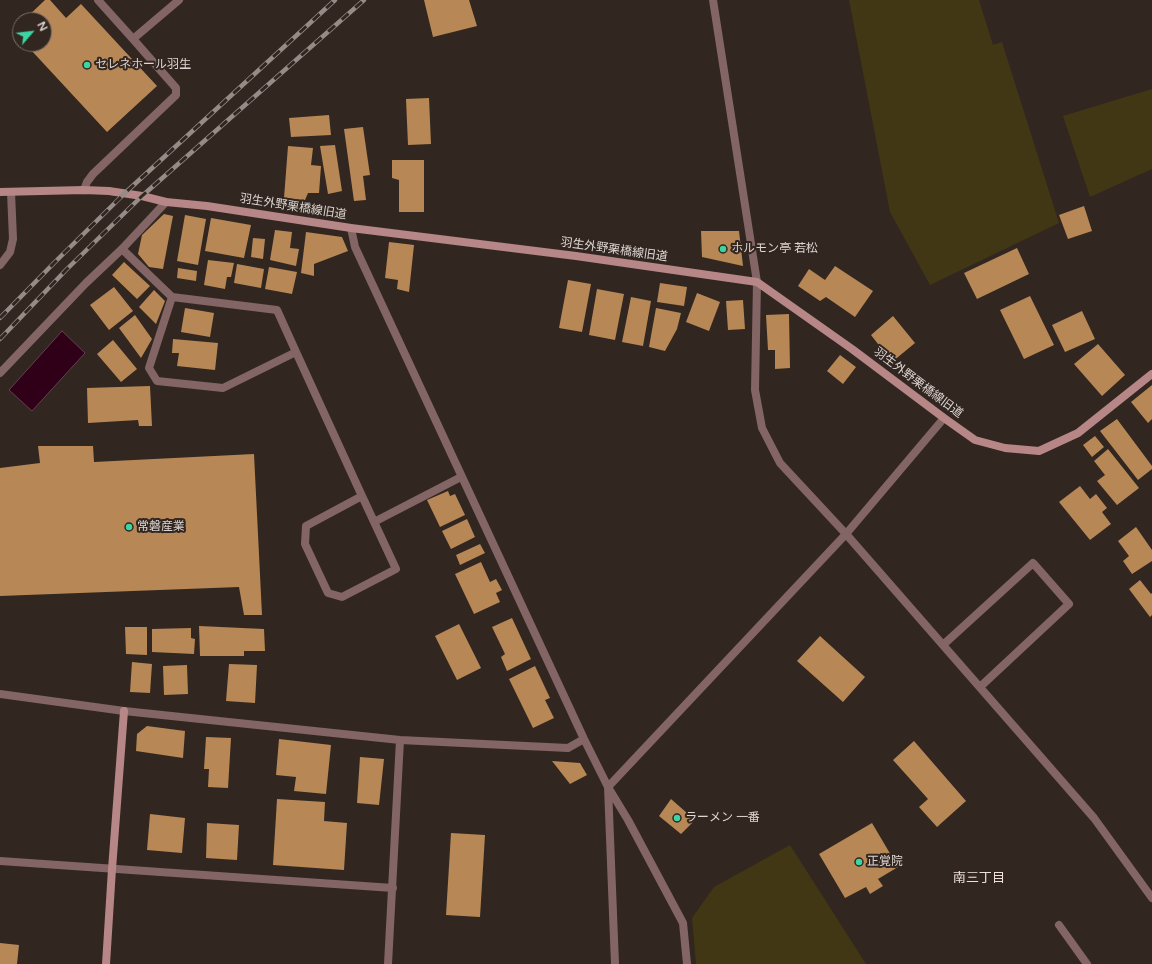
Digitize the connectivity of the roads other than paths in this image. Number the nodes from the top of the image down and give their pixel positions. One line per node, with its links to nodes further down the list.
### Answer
1 (98, 0): 4 (street)
2 (179, 0): 4 (street)
3 (713, 0): 12 (street)
4 (133, 39): 5 (street)
5 (84, 190): 7 (street, 羽生外野栗橋線旧道); 8 (street, 羽生外野栗橋線旧道)
6 (0, 192): 7 (street, 羽生外野栗橋線旧道)
7 (11, 192): 11 (street)
8 (166, 202): 9 (street, 羽生外野栗橋線旧道); 10 (street)
9 (351, 228): 12 (street, 羽生外野栗橋線旧道); 18 (street)
10 (122, 249): 13 (street); 15 (street)
11 (0, 265)
12 (757, 282): 17 (street, 羽生外野栗橋線旧道); 21 (street)
13 (172, 297): 14 (street); 14 (street)
14 (296, 352): 19 (street)
15 (0, 373)
16 (1152, 374): 17 (street, 羽生外野栗橋線旧道)
17 (944, 418): 21 (street)
18 (461, 476): 20 (street); 26 (street)
19 (362, 496): 20 (street); 20 (street)
20 (374, 522)
21 (846, 534): 22 (street); 28 (street)
22 (943, 645): 23 (street); 23 (street)
23 (980, 688): 32 (street)
24 (0, 694): 25 (street)
25 (124, 711): 27 (street); 30 (street)
26 (584, 739): 27 (street); 28 (street)
27 (400, 740): 31 (street)
28 (608, 787): 36 (street); 37 (street)
29 (0, 861): 30 (street)
30 (112, 870): 31 (street); 34 (street)
31 (392, 888): 35 (street)
32 (1152, 898)
33 (1059, 925): 38 (street)
34 (106, 964)
35 (388, 964)
36 (615, 964)
37 (687, 964)
38 (1087, 964)

